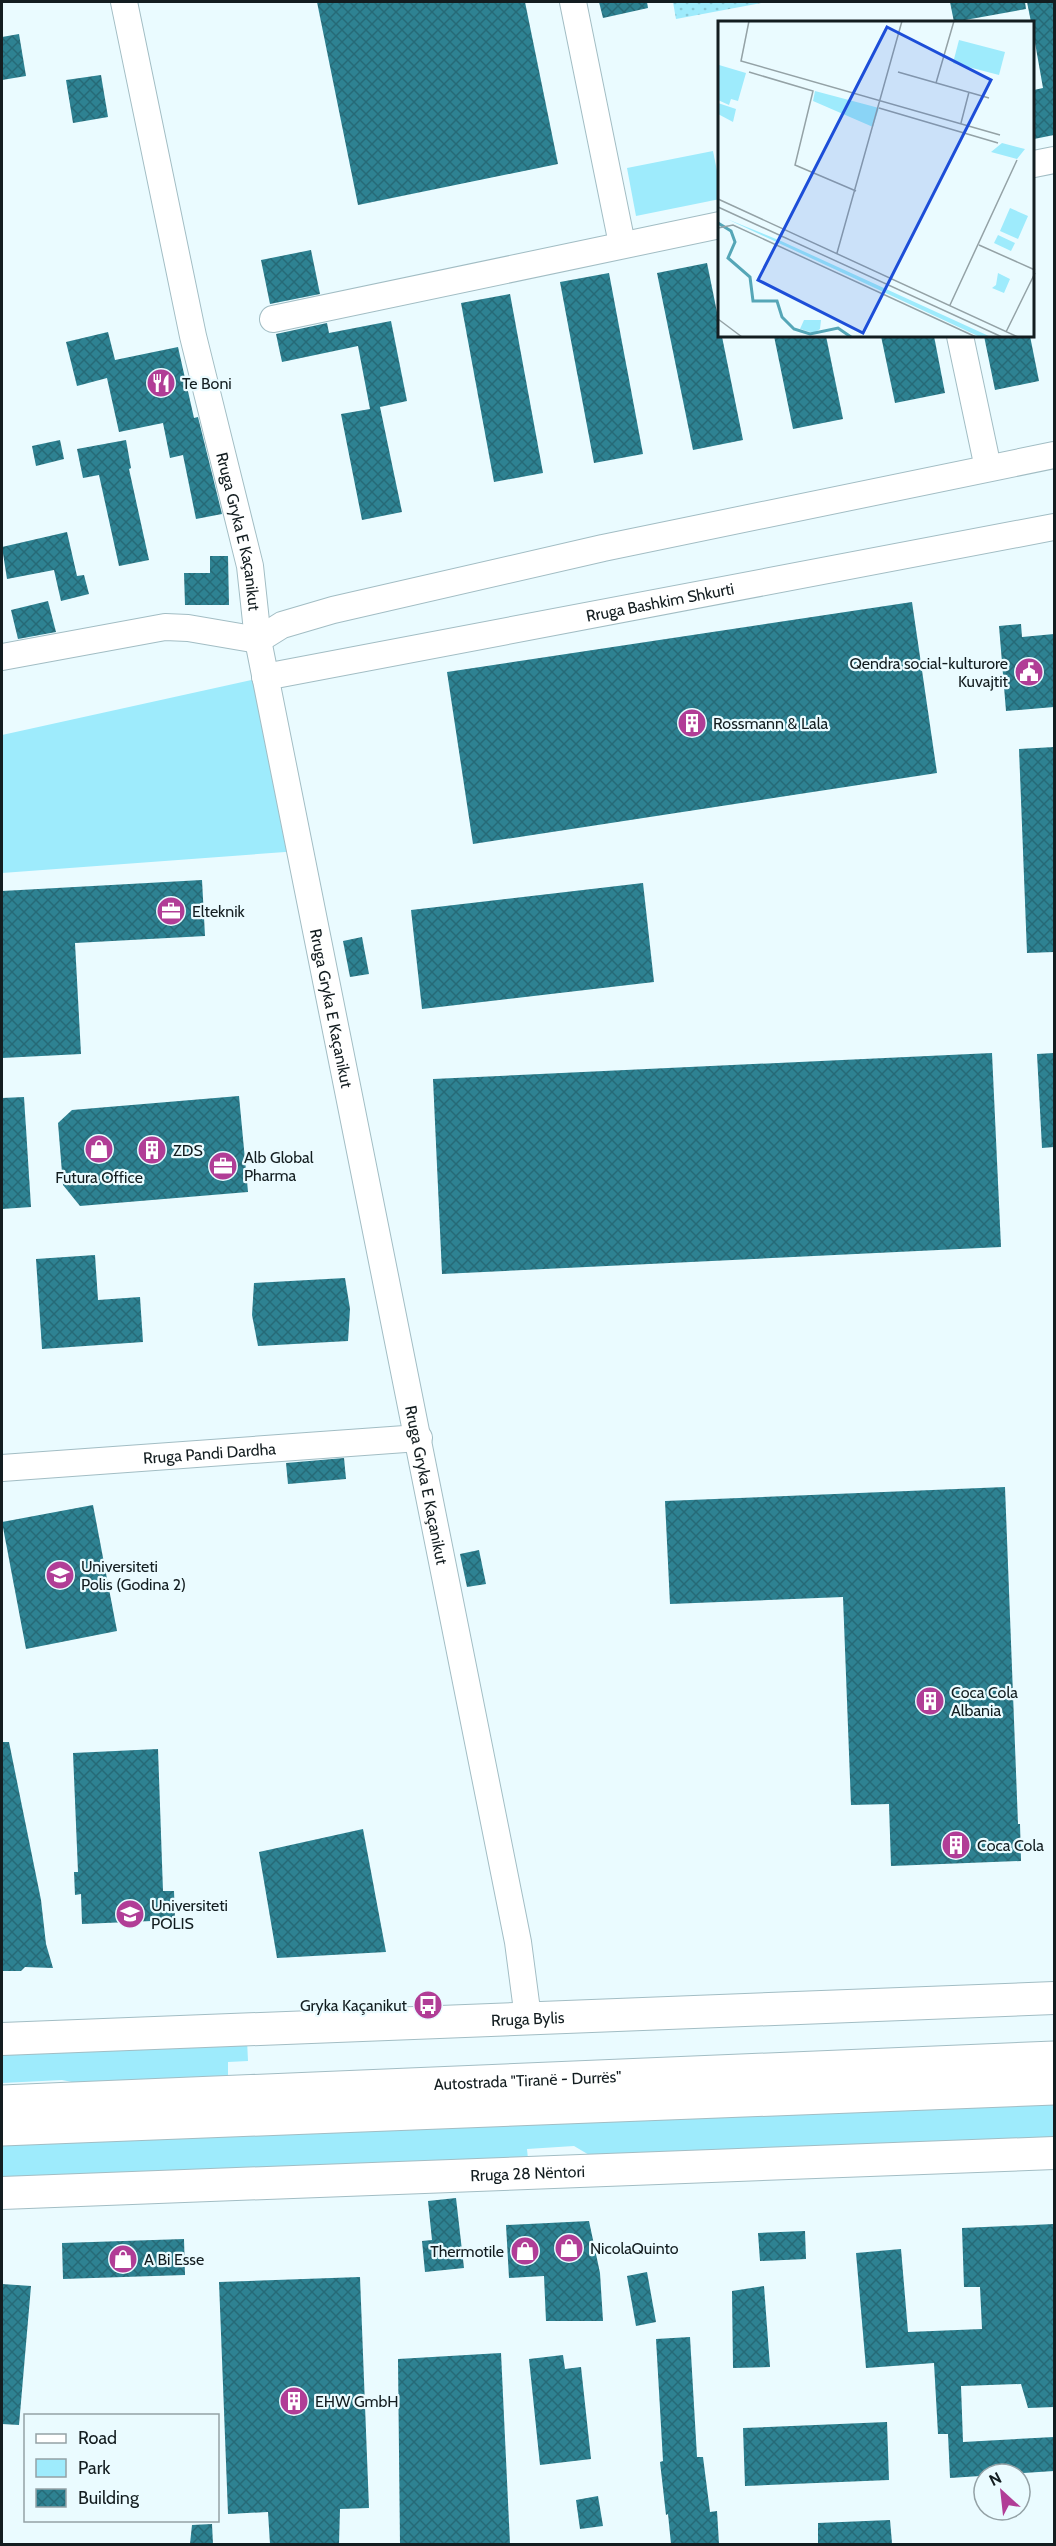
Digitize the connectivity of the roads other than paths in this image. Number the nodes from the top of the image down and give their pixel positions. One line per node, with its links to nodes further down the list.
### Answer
1 (124, 2): 12 (street, Rruga Gryka E Kaçanikut)
2 (573, 2): 6 (street)
3 (1054, 160): 4 (street)
4 (1035, 164)
5 (718, 225): 6 (street)
6 (622, 244): 7 (street)
7 (273, 319)
8 (960, 338): 10 (street)
9 (1054, 455): 10 (street)
10 (988, 468): 12 (street)
11 (1054, 527): 14 (street, Rruga Bashkim Shkurti)
12 (258, 640): 13 (street); 14 (street, Rruga Gryka E Kaçanikut)
13 (2, 657)
14 (265, 677): 15 (street, Rruga Gryka E Kaçanikut)
15 (419, 1438): 16 (street, Rruga Pandi Dardha); 18 (street, Rruga Gryka E Kaçanikut)
16 (2, 1468)
17 (1054, 1998): 18 (main road, Rruga Bylis)
18 (528, 2018): 19 (main road, Rruga Bylis)
19 (2, 2039)
20 (1054, 2058): 23 (highway, Autostrada "Tiranë - Durrës")
21 (1054, 2088): 25 (highway, Autostrada "Tiranë - Durrës")
22 (2, 2091): 23 (highway)
23 (83, 2098): 24 (highway, Autostrada "Tiranë - Durrës")
24 (2, 2102)
25 (2, 2129)
26 (1054, 2153): 27 (main road, Rruga 28 Nëntori)
27 (2, 2193)

